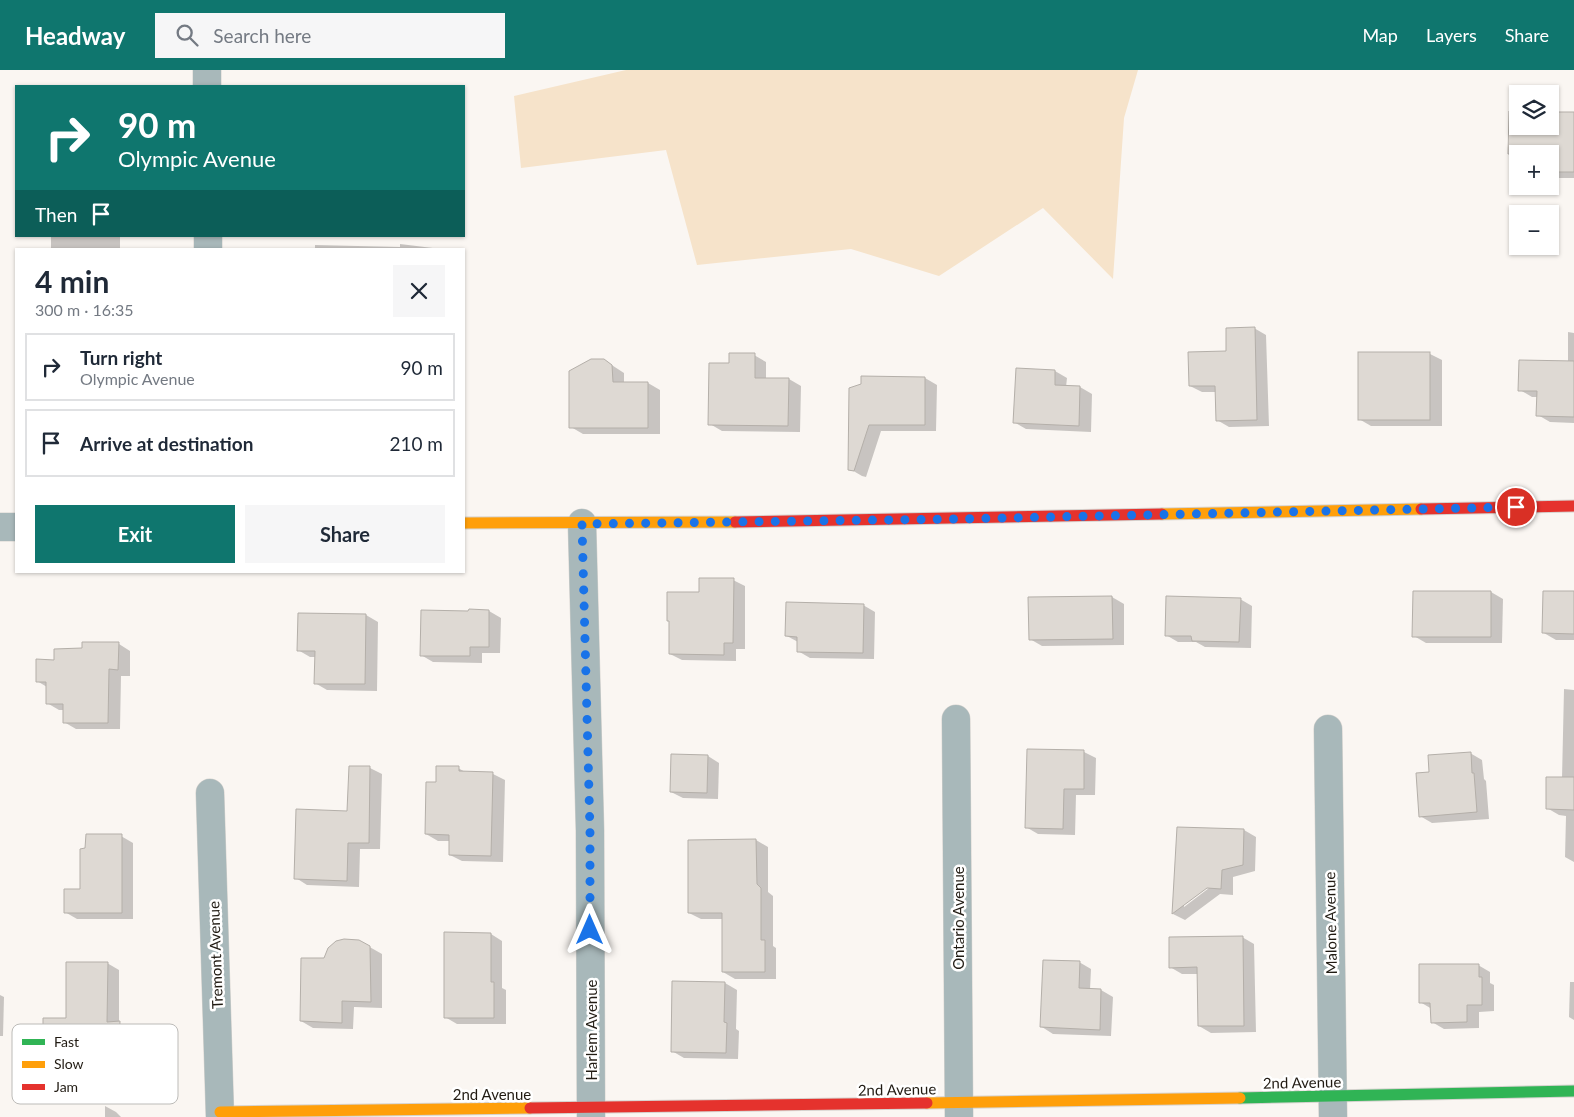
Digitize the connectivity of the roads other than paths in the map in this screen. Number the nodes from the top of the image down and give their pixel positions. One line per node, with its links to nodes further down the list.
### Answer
1 (207, 70): 2 (street)
2 (207, 85)
3 (1574, 506): 5 (street)
4 (465, 523): 5 (street)
5 (582, 524): 14 (street, Harlem Avenue)
6 (0, 527): 7 (street)
7 (15, 527)
8 (956, 719): 13 (street, Ontario Avenue)
9 (1328, 728): 12 (street, Malone Avenue)
10 (210, 793): 15 (street, Tremont Avenue)
11 (1574, 1090): 12 (street, 2nd Avenue)
12 (1333, 1107): 13 (street, 2nd Avenue)
13 (959, 1110): 14 (street, 2nd Avenue)
14 (591, 1113): 15 (street, 2nd Avenue)
15 (220, 1115)

